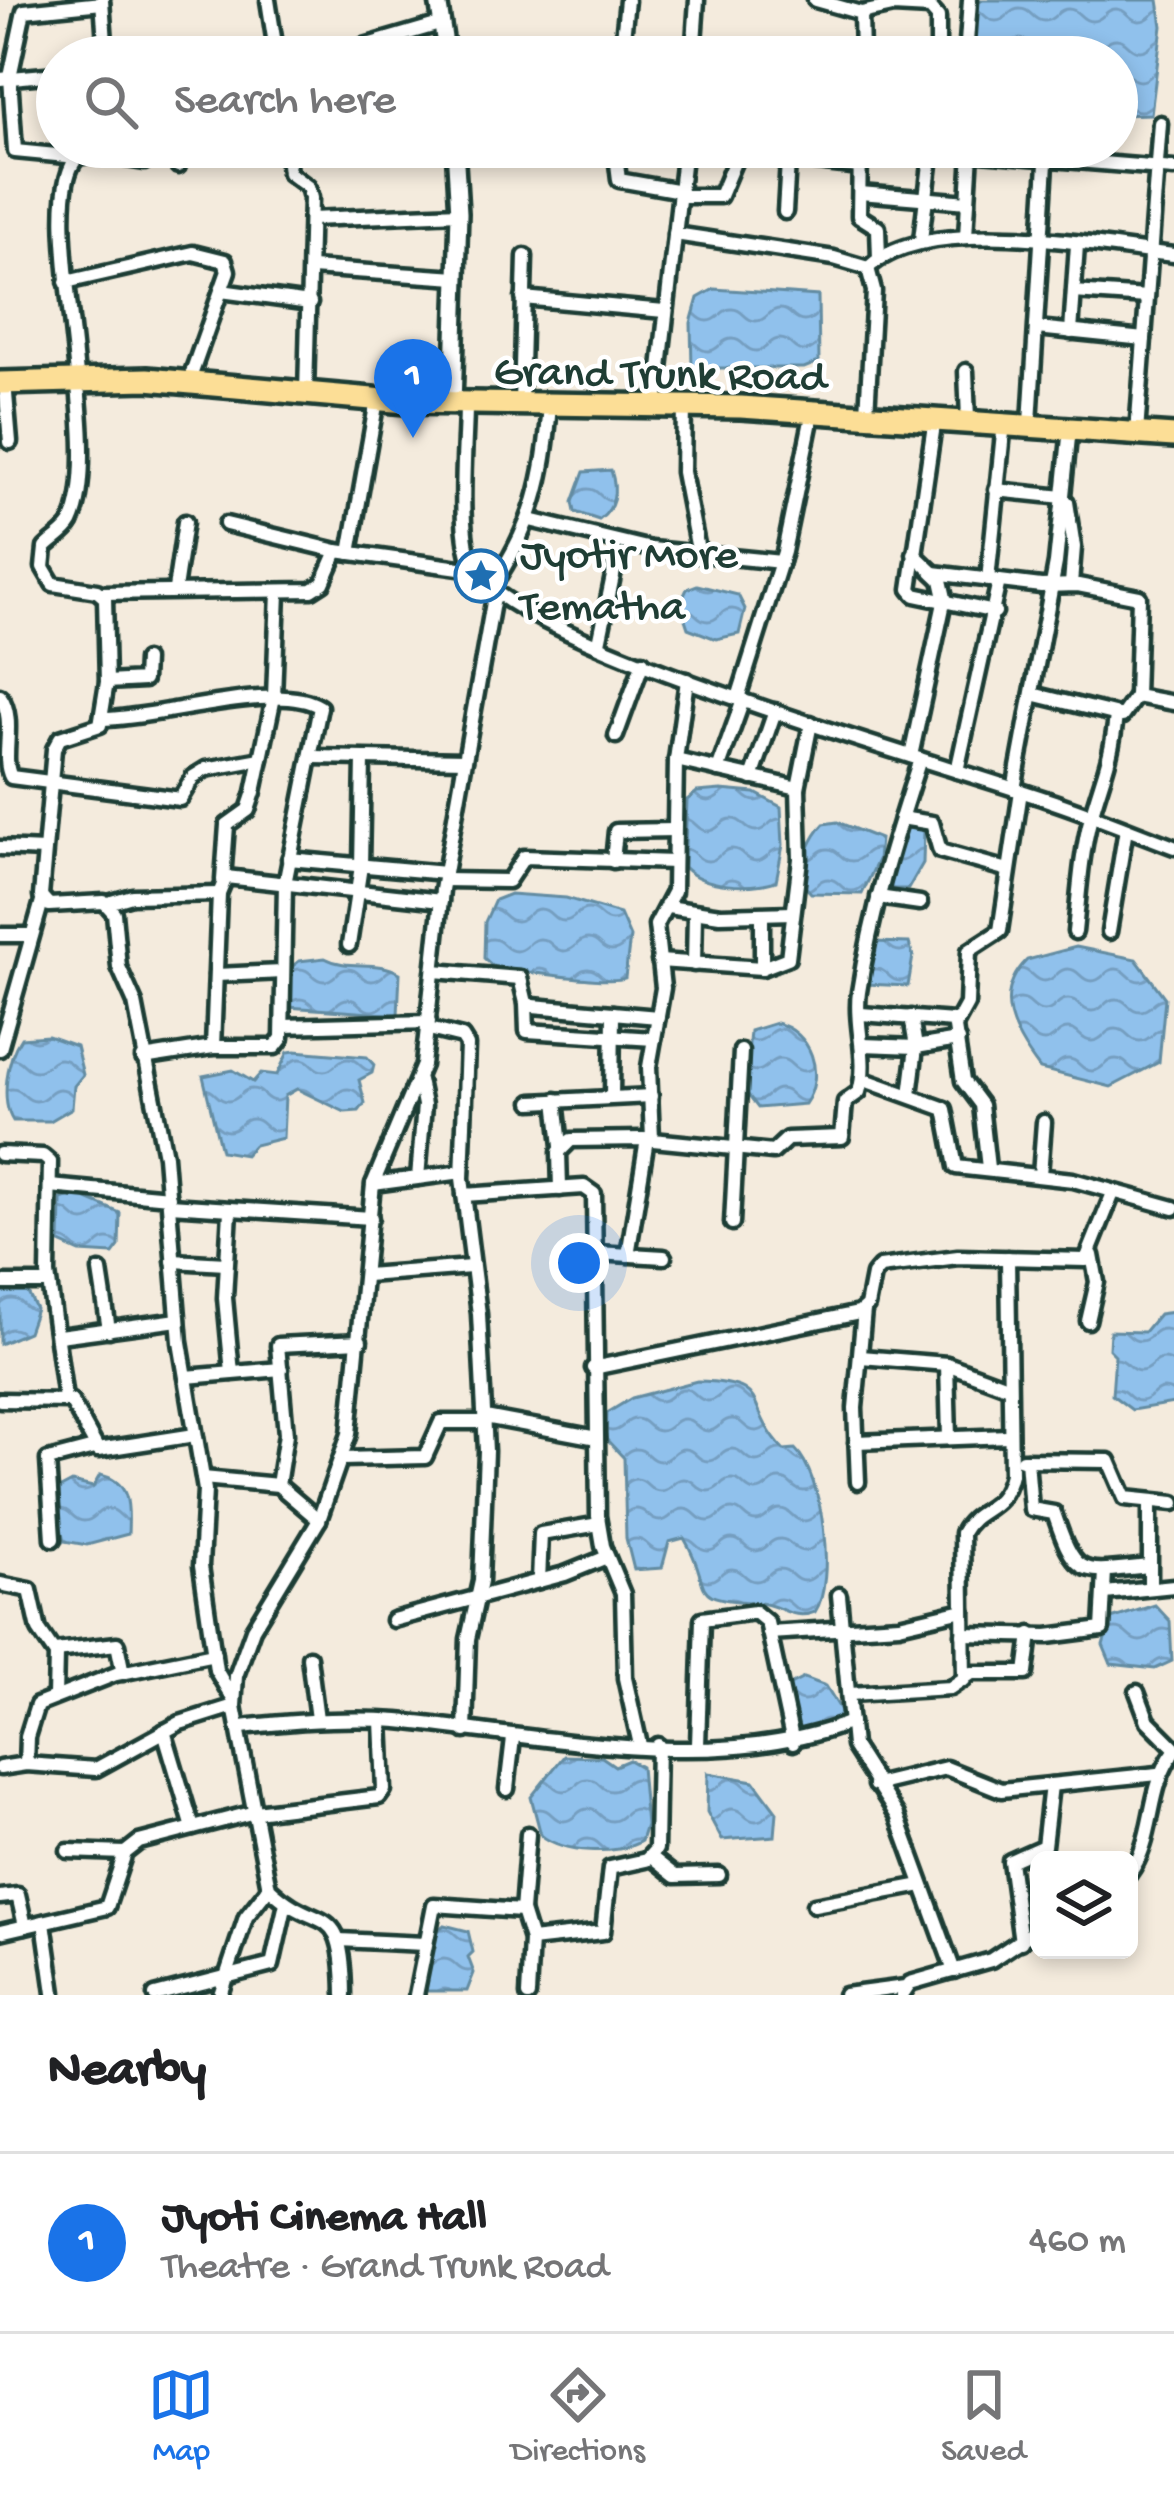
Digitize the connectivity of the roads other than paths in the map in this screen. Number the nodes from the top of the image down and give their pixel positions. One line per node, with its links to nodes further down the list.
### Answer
1 (268, 0): 12 (street)
2 (438, 0): 10 (street)
3 (626, 0): 15 (street)
4 (697, 0): 16 (street)
5 (815, 0): 9 (street)
6 (970, 0): 19 (street)
7 (102, 2): 8 (street); 11 (street)
8 (44, 3): 21 (street)
9 (861, 14): 17 (street); 18 (street)
10 (443, 22): 13 (street); 14 (street)
11 (104, 36)
12 (274, 36)
13 (396, 36)
14 (445, 36)
15 (623, 36)
16 (694, 36)
17 (862, 36)
18 (938, 36)
19 (967, 36)
20 (36, 76): 21 (street)
21 (5, 78): 23 (street)
22 (1160, 123): 25 (street)
23 (36, 152)
24 (1138, 165): 25 (street)
25 (1157, 167): 37 (street); 50 (street)
26 (76, 168): 56 (street)
27 (289, 168): 44 (street)
28 (456, 168): 43 (street)
29 (618, 168): 39 (street)
30 (683, 168): 39 (street)
31 (732, 168): 39 (street)
32 (788, 168): 42 (street)
33 (860, 168): 38 (street)
34 (930, 168): 40 (street)
35 (970, 168): 41 (street)
36 (1046, 168): 48 (street)
37 (1174, 169)
38 (860, 193): 40 (street); 53 (street)
39 (681, 194): 45 (street)
40 (926, 197): 41 (street); 47 (street)
41 (968, 202): 46 (street)
42 (785, 212)
43 (459, 213): 44 (street); 55 (street)
44 (311, 219): 54 (street)
45 (675, 234): 53 (street); 62 (street)
46 (965, 236): 47 (street); 48 (street)
47 (921, 240): 53 (street)
48 (1042, 243): 49 (street); 63 (street)
49 (1077, 244): 50 (street); 58 (street)
50 (1150, 252): 52 (street); 59 (street)
51 (525, 256): 60 (street)
52 (1174, 256)
53 (873, 263): 78 (street)
54 (310, 268): 55 (street); 61 (street)
55 (457, 278): 75 (street)
56 (66, 281): 57 (street); 67 (street)
57 (221, 291): 61 (street); 68 (street)
58 (1073, 292): 59 (street); 64 (street)
59 (1147, 297): 65 (street)
60 (523, 298): 62 (street); 72 (street)
61 (310, 303): 70 (street)
62 (664, 311): 74 (street)
63 (1037, 328): 64 (street); 82 (street)
64 (1071, 332): 65 (street)
65 (1144, 339): 84 (street)
66 (966, 371): 80 (street)
67 (79, 379): 68 (main road, Grand Trunk Road); 69 (main road, Grand Trunk Road); 105 (street)
68 (190, 381): 70 (main road, Grand Trunk Road)
69 (3, 383): 86 (street)
70 (306, 394): 71 (main road, Grand Trunk Road)
71 (377, 400): 75 (main road, Grand Trunk Road); 92 (street)
72 (520, 404): 73 (main road, Grand Trunk Road); 75 (main road, Grand Trunk Road)
73 (550, 404): 74 (main road, Grand Trunk Road); 89 (street)
74 (656, 404): 76 (main road, Grand Trunk Road)
75 (459, 405): 96 (street)
76 (684, 405): 77 (main road, Grand Trunk Road); 94 (street)
77 (813, 411): 78 (main road, Grand Trunk Road); 95 (street)
78 (867, 413): 79 (main road, Grand Trunk Road)
79 (935, 417): 80 (main road, Grand Trunk Road); 93 (street)
80 (968, 418): 81 (main road, Grand Trunk Road)
81 (1004, 421): 82 (main road, Grand Trunk Road); 87 (street)
82 (1030, 423): 83 (main road, Grand Trunk Road)
83 (1070, 427): 84 (main road, Grand Trunk Road); 88 (street)
84 (1137, 433): 85 (main road, Grand Trunk Road)
85 (1174, 436)
86 (10, 442)
87 (996, 490): 88 (street); 99 (street)
88 (1064, 490): 100 (street); 101 (street)
89 (530, 520): 94 (street); 102 (street)
90 (185, 522): 103 (street)
91 (226, 524): 92 (street)
92 (344, 552): 96 (street); 104 (street)
93 (914, 554): 98 (street); 106 (street)
94 (700, 555): 95 (street)
95 (781, 562): 117 (street)
96 (474, 570): 102 (street)
97 (614, 571): 108 (street)
98 (934, 573): 99 (street); 106 (street)
99 (994, 581): 101 (street); 107 (street)
100 (1071, 584): 101 (street); 115 (street)
101 (1052, 586): 113 (street)
102 (493, 589): 108 (street); 128 (street)
103 (175, 590): 104 (street); 105 (street)
104 (278, 592): 116 (street)
105 (102, 593): 112 (street)
106 (944, 602): 107 (street); 125 (street)
107 (995, 612): 131 (street)
108 (599, 644): 110 (street)
109 (145, 660): 112 (street)
110 (644, 662): 111 (street); 123 (street)
111 (686, 680): 117 (street); 129 (street)
112 (107, 682): 121 (street)
113 (1032, 694): 120 (street); 135 (street)
114 (0, 696): 133 (street)
115 (1136, 696): 118 (street); 120 (street)
116 (274, 697): 121 (street); 124 (street); 126 (street)
117 (741, 699): 119 (street); 130 (street)
118 (1174, 703)
119 (776, 711): 122 (street); 132 (street)
120 (1116, 715): 136 (street)
121 (103, 719): 133 (street)
122 (812, 723): 125 (street); 134 (street)
123 (616, 736)
124 (314, 758): 127 (street); 143 (street)
125 (915, 758): 131 (street); 137 (street)
126 (261, 759): 133 (street); 150 (street)
127 (363, 760): 128 (street); 146 (street)
128 (465, 760): 148 (street)
129 (676, 760): 130 (street); 139 (street)
130 (718, 770): 132 (street)
131 (957, 771): 135 (street)
132 (752, 778): 134 (street)
133 (49, 784): 142 (street)
134 (798, 788): 159 (street)
135 (1018, 790): 136 (street); 147 (street)
136 (1091, 816): 138 (street); 161 (street)
137 (901, 818): 147 (street); 152 (street)
138 (1126, 829): 141 (street); 162 (street)
139 (674, 830): 144 (street); 145 (street)
140 (0, 848): 142 (street)
141 (1174, 848)
142 (44, 850): 153 (street)
143 (290, 859): 146 (street); 149 (street)
144 (613, 861): 145 (street); 148 (street)
145 (674, 862): 157 (street)
146 (361, 866): 148 (street); 151 (street)
147 (1008, 870): 177 (street)
148 (445, 876): 154 (street)
149 (285, 884): 150 (street); 151 (street); 170 (street)
150 (221, 887): 155 (street); 171 (street)
151 (356, 892): 154 (street); 165 (street)
152 (878, 897): 156 (street); 174 (street)
153 (42, 901): 155 (street); 164 (street)
154 (441, 901): 169 (street)
155 (108, 903): 188 (street)
156 (920, 903)
157 (668, 907): 158 (street); 166 (street)
158 (695, 913): 160 (street); 167 (street)
159 (794, 913): 160 (street); 168 (street)
160 (762, 915): 168 (street)
161 (1076, 932)
162 (1109, 932)
163 (0, 935): 164 (street)
164 (29, 935): 186 (street)
165 (349, 945)
166 (659, 961): 167 (street); 175 (street)
167 (694, 964): 168 (street)
168 (762, 968)
169 (434, 971): 172 (street); 178 (street)
170 (283, 972): 171 (street); 179 (street)
171 (216, 975): 184 (street)
172 (526, 1003): 173 (street); 180 (street)
173 (613, 1013): 175 (street); 180 (street)
174 (861, 1014): 176 (street); 183 (street)
175 (658, 1017): 181 (street)
176 (911, 1017): 177 (street); 185 (street)
177 (956, 1024): 182 (street)
178 (429, 1025): 179 (street); 190 (street); 202 (street)
179 (284, 1026): 184 (street)
180 (613, 1036): 181 (street); 193 (street)
181 (654, 1039): 192 (street)
182 (958, 1040): 185 (street); 201 (street)
183 (863, 1045): 185 (street); 189 (street)
184 (213, 1047): 188 (street)
185 (916, 1047): 191 (street)
186 (0, 1049)
187 (741, 1052): 199 (street)
188 (143, 1058): 210 (street)
189 (862, 1078): 191 (street); 199 (street)
190 (419, 1079): 204 (street); 205 (street)
191 (910, 1095): 201 (street)
192 (651, 1096): 193 (street); 197 (street)
193 (612, 1097): 194 (street)
194 (556, 1100): 195 (street); 198 (street)
195 (532, 1102)
196 (1044, 1122): 203 (street)
197 (650, 1139): 198 (street); 199 (street); 216 (street)
198 (561, 1146): 207 (street)
199 (736, 1149): 214 (street)
200 (0, 1154): 206 (street)
201 (988, 1168): 203 (street)
202 (462, 1172): 204 (street); 209 (street)
203 (1040, 1175): 208 (street)
204 (418, 1178): 205 (street)
205 (373, 1184): 213 (street)
206 (50, 1186): 210 (street); 225 (street)
207 (560, 1189): 209 (street); 215 (street)
208 (1112, 1193): 211 (street); 217 (street)
209 (464, 1195): 222 (street)
210 (170, 1201): 212 (street); 220 (street)
211 (1174, 1208)
212 (230, 1211): 213 (street); 221 (street)
213 (371, 1218): 224 (street)
214 (732, 1223)
215 (597, 1253): 216 (street); 235 (street)
216 (628, 1255): 218 (street)
217 (1091, 1255): 219 (street); 229 (street)
218 (664, 1257)
219 (1008, 1258): 227 (street); 239 (street)
220 (173, 1261): 221 (street); 228 (street)
221 (226, 1264): 237 (street)
222 (471, 1267): 224 (street); 242 (street)
223 (100, 1271): 230 (street)
224 (366, 1275): 232 (street)
225 (49, 1282): 226 (street); 231 (street)
226 (0, 1283)
227 (864, 1310): 233 (street); 235 (street)
228 (178, 1320): 230 (street); 238 (street)
229 (1088, 1321)
230 (109, 1330): 231 (street)
231 (59, 1336): 240 (street)
232 (360, 1341): 236 (street); 249 (street)
233 (861, 1357): 234 (street); 247 (street)
234 (947, 1364): 239 (street); 246 (street)
235 (593, 1368): 245 (street)
236 (281, 1370): 237 (street); 254 (street)
237 (232, 1372): 238 (street)
238 (186, 1377): 243 (street)
239 (1009, 1388): 244 (street)
240 (65, 1399): 241 (street); 248 (street)
241 (0, 1400)
242 (485, 1419): 245 (street); 249 (street); 269 (street)
243 (195, 1435): 248 (street); 252 (street)
244 (1008, 1436): 246 (street); 250 (street)
245 (597, 1438): 258 (street)
246 (949, 1438): 247 (street)
247 (856, 1442): 253 (street)
248 (94, 1448): 259 (street)
249 (342, 1459): 257 (street)
250 (1010, 1460): 251 (street); 270 (street)
251 (1027, 1460): 255 (street); 262 (street)
252 (203, 1478): 254 (street); 277 (street)
253 (858, 1482)
254 (278, 1486): 257 (street)
255 (1150, 1501): 256 (street); 261 (street)
256 (1174, 1503)
257 (319, 1520): 284 (street)
258 (599, 1524): 260 (street); 263 (street)
259 (53, 1539)
260 (607, 1557): 263 (street); 293 (street)
261 (1149, 1566): 262 (street); 266 (street)
262 (1106, 1570): 267 (street)
263 (539, 1581): 269 (street)
264 (0, 1584): 276 (street)
265 (1174, 1586): 266 (street)
266 (1150, 1588): 267 (street)
267 (1105, 1593): 275 (street)
268 (839, 1595): 272 (street)
269 (478, 1598): 271 (street); 290 (street)
270 (963, 1610): 272 (street); 274 (street)
271 (393, 1620)
272 (842, 1629): 273 (street); 282 (street)
273 (769, 1633): 292 (street); 295 (street)
274 (963, 1634): 275 (street); 280 (street)
275 (1031, 1634): 280 (street)
276 (55, 1651): 279 (street); 283 (street)
277 (214, 1654): 279 (street); 284 (street)
278 (309, 1657): 285 (street)
279 (123, 1672): 283 (street)
280 (964, 1680): 282 (street)
281 (1137, 1693): 296 (street)
282 (850, 1694): 287 (street)
283 (55, 1697): 297 (street)
284 (234, 1702): 288 (street); 289 (street)
285 (317, 1720): 286 (street); 288 (street)
286 (382, 1721): 290 (street); 303 (street)
287 (851, 1722): 292 (street); 300 (street)
288 (242, 1727): 303 (street)
289 (164, 1731): 297 (street); 304 (street)
290 (465, 1731): 291 (street)
291 (513, 1738): 293 (street); 302 (street)
292 (793, 1743): 295 (street)
293 (640, 1745): 294 (street)
294 (658, 1745): 295 (street); 308 (street)
295 (698, 1745)
296 (1174, 1750): 299 (street)
297 (26, 1764): 298 (street)
298 (0, 1768)
299 (1159, 1774): 301 (street); 309 (street)
300 (875, 1785): 301 (street); 311 (street)
301 (1052, 1785): 323 (street)
302 (507, 1789)
303 (255, 1812): 304 (street); 312 (street)
304 (193, 1828): 307 (street)
305 (528, 1834): 316 (street)
306 (68, 1851): 307 (street)
307 (125, 1852): 317 (street)
308 (651, 1857): 310 (street); 322 (street)
309 (1138, 1860)
310 (719, 1875)
311 (922, 1885): 315 (street); 325 (street)
312 (269, 1888): 314 (street); 326 (street)
313 (0, 1897): 318 (street)
314 (286, 1903): 321 (street); 326 (street)
315 (814, 1905)
316 (522, 1911): 322 (street); 324 (street)
317 (44, 1922): 318 (street); 328 (street)
318 (25, 1926): 319 (street)
319 (0, 1932)
320 (1030, 1935): 323 (street)
321 (338, 1940): 324 (street); 331 (street)
322 (531, 1940): 333 (street)
323 (1021, 1942): 325 (street)
324 (425, 1944): 332 (street)
325 (955, 1971): 327 (street)
326 (226, 1974): 329 (street); 330 (street)
327 (903, 1991): 334 (street)
328 (54, 1993)
329 (159, 1995)
330 (220, 1995)
331 (344, 1995)
332 (416, 1995)
333 (527, 1995)
334 (845, 1995)

